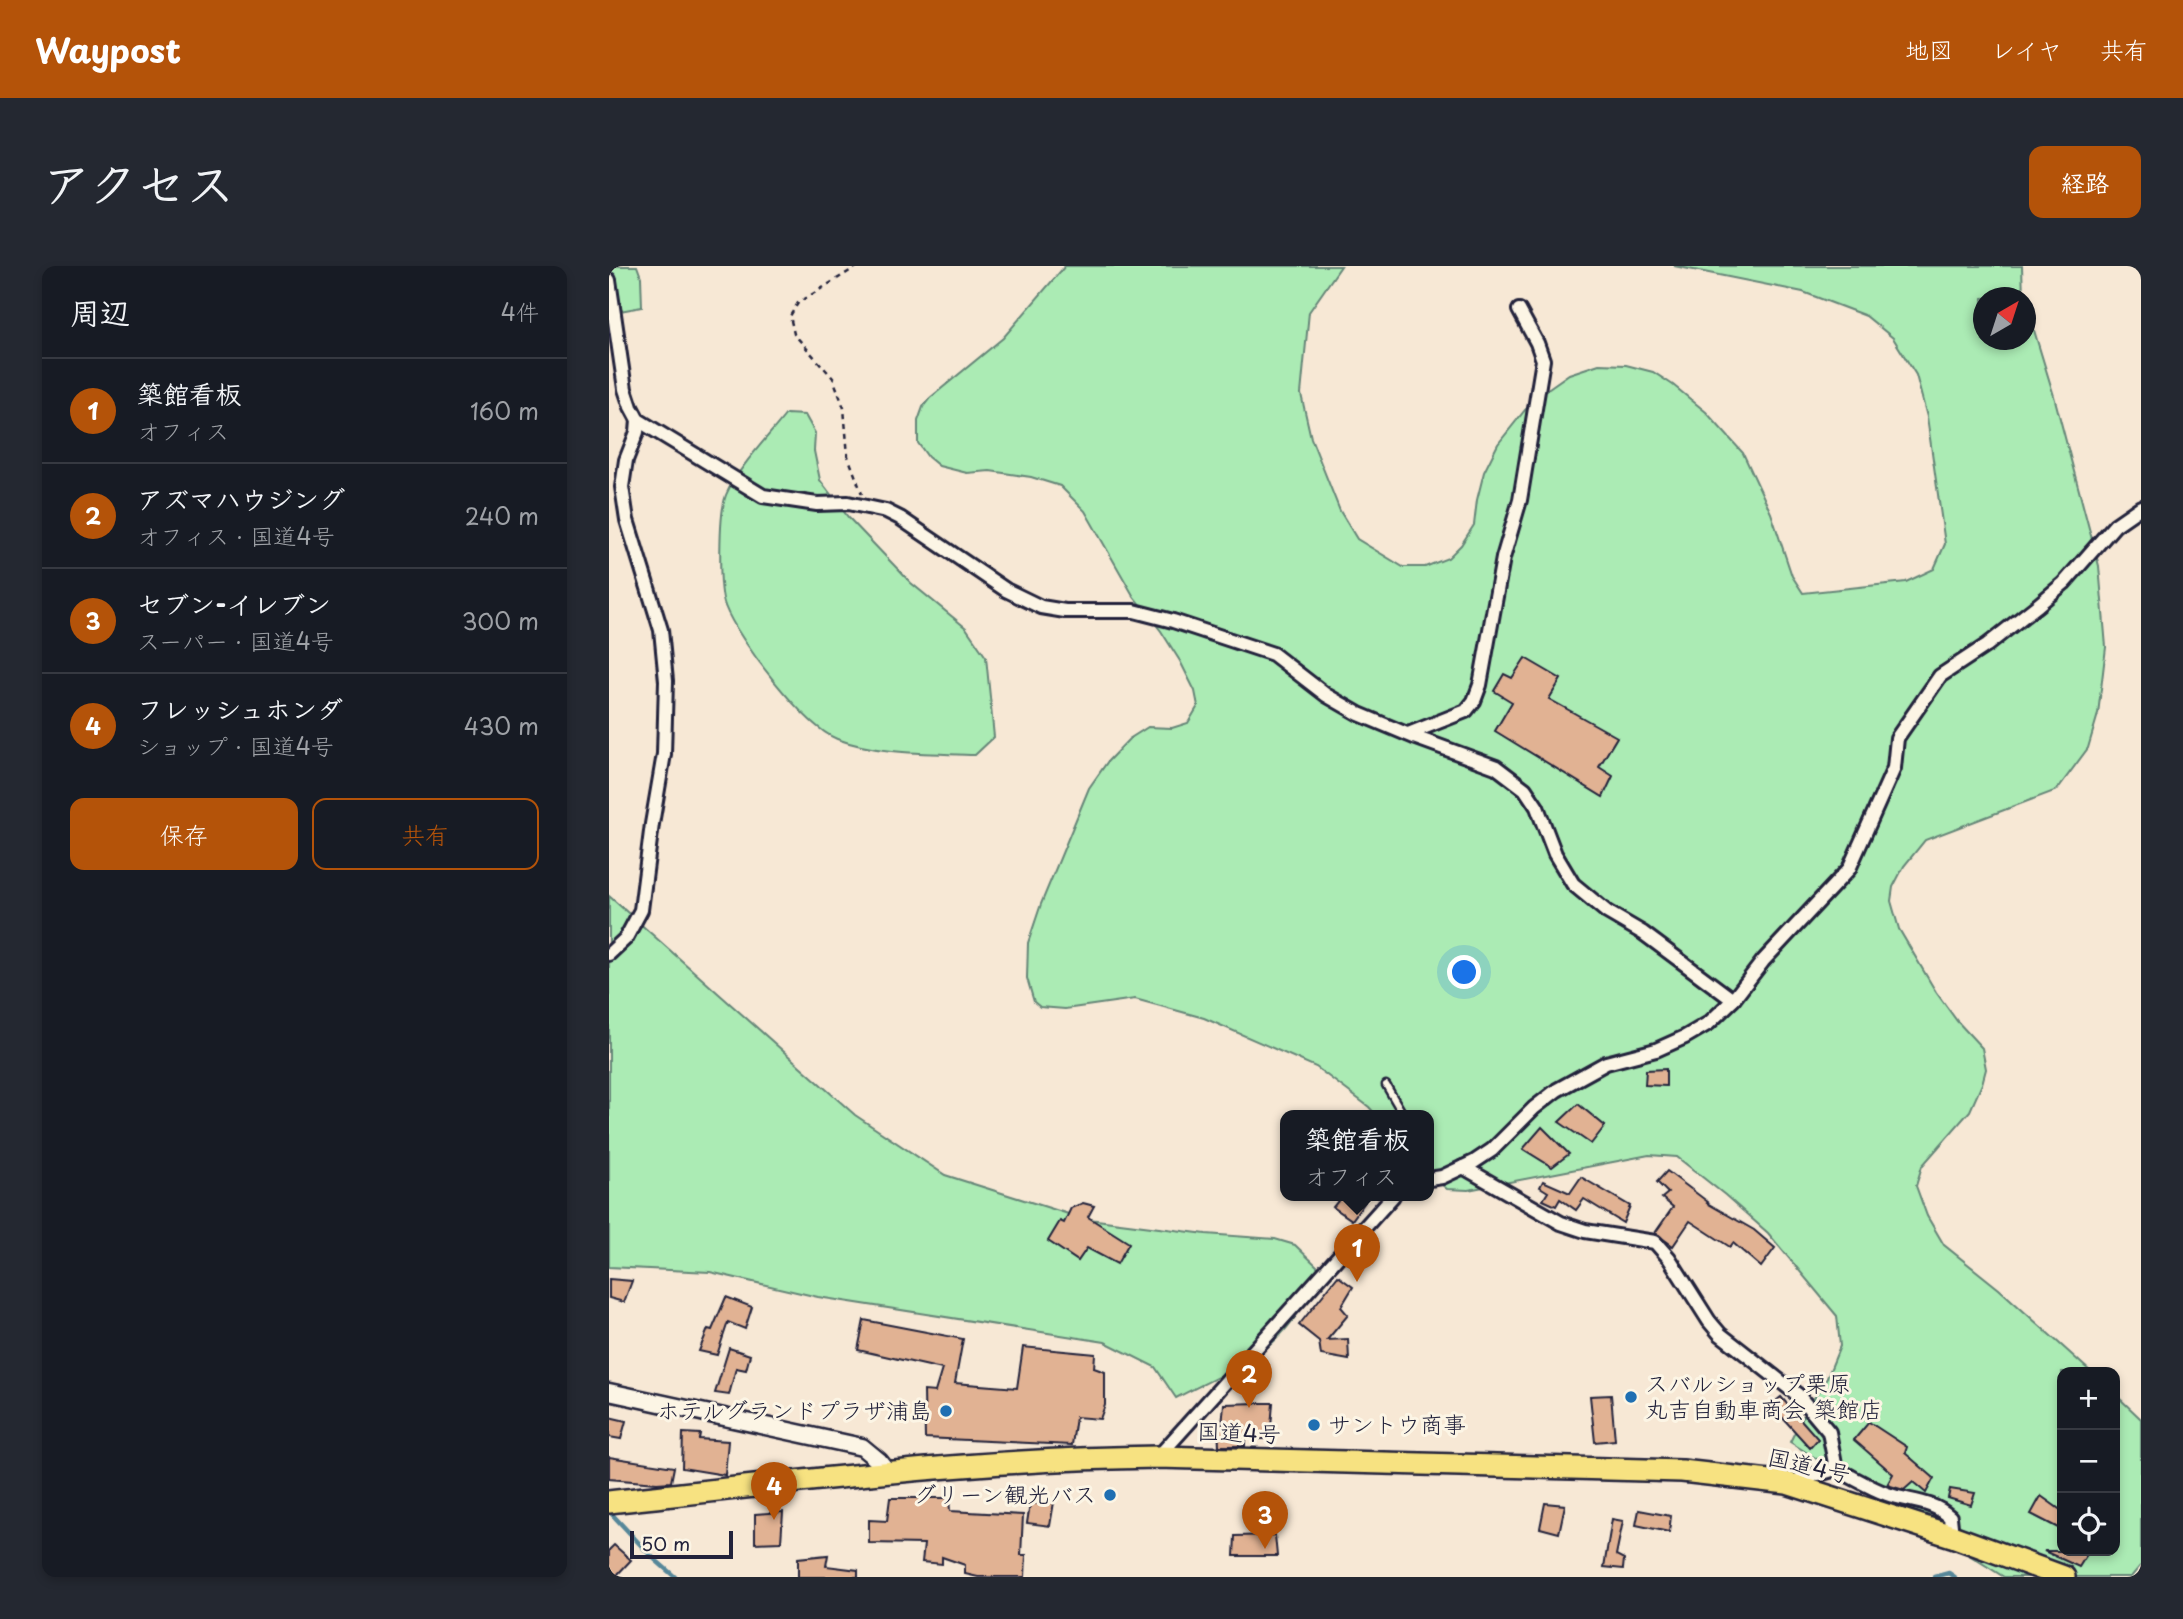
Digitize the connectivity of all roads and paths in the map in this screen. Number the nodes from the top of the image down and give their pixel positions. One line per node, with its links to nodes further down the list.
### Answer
1 (858, 266): 6 (path)
2 (609, 280): 4 (street)
3 (1519, 310): 7 (street)
4 (638, 420): 6 (street); 8 (street)
5 (2141, 507): 9 (street)
6 (867, 508): 7 (street)
7 (1408, 734): 9 (street)
8 (609, 954)
9 (1733, 1000): 12 (street)
10 (1386, 1085): 11 (lane)
11 (1401, 1110)
12 (1463, 1167): 13 (street); 17 (street)
13 (1434, 1178)
14 (1388, 1201): 16 (street)
15 (609, 1392): 18 (street)
16 (1158, 1457): 18 (highway, 国道4号); 19 (highway, 国道4号)
17 (1836, 1469): 19 (street); 21 (street)
18 (887, 1471): 20 (highway, 国道4号)
19 (1787, 1483): 21 (highway, 国道4号)
20 (610, 1502)
21 (1952, 1536): 22 (highway, 国道4号)
22 (2064, 1577)

